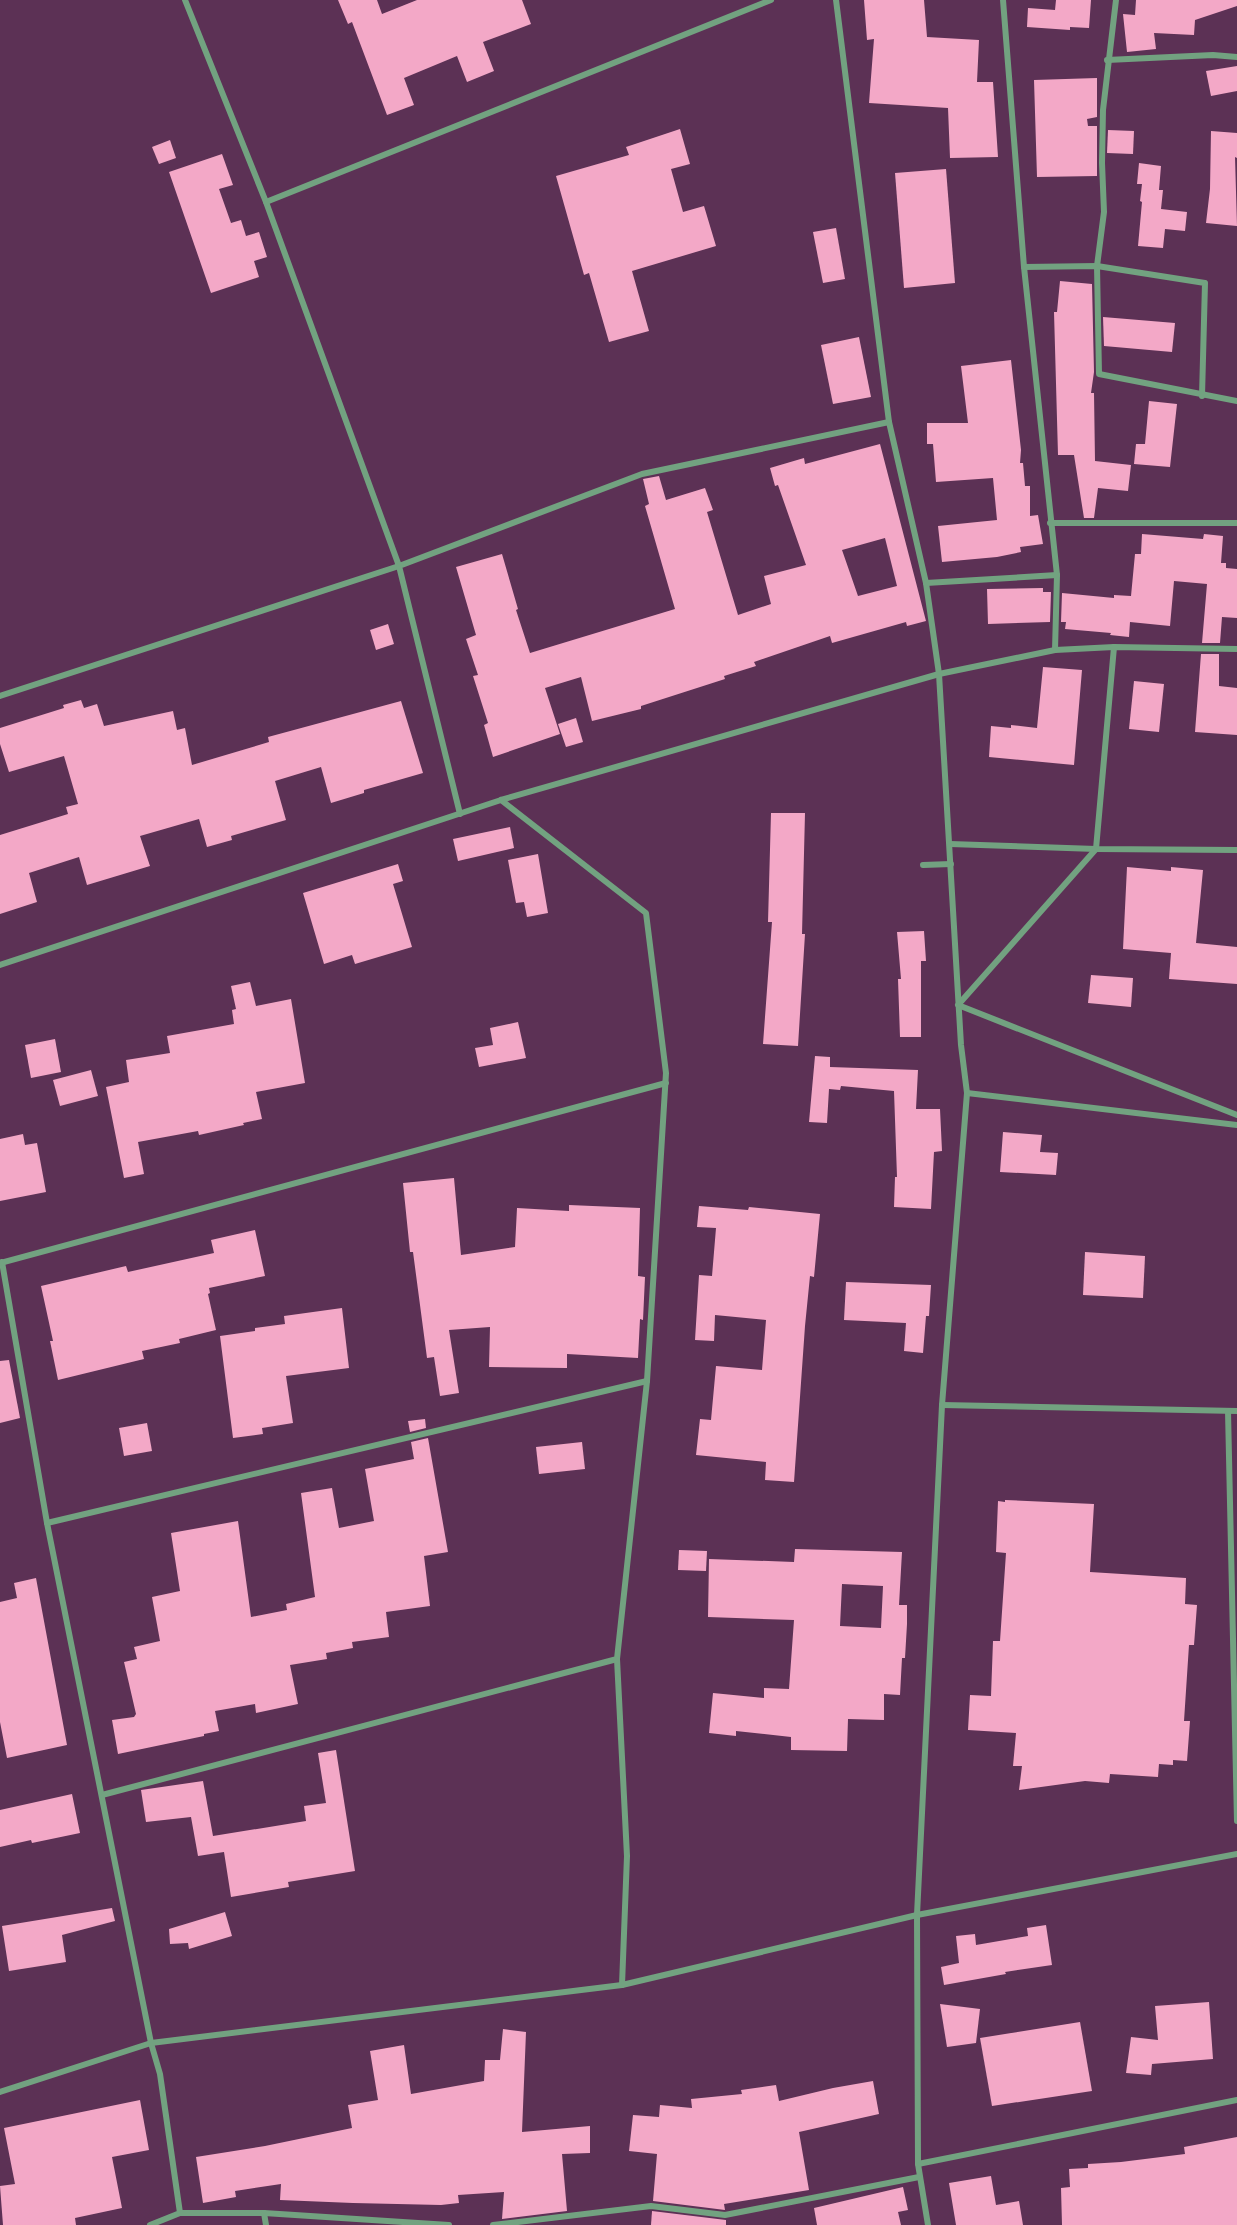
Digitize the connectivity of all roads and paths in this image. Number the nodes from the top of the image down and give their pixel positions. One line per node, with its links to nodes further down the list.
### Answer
1 (185, 0): 8 (street)
2 (771, 0): 8 (street)
3 (836, 0): 13 (street)
4 (1003, 0): 10 (street)
5 (1116, 0): 7 (street)
6 (1237, 57): 7 (street)
7 (1107, 60): 9 (street)
8 (266, 202): 16 (street)
9 (1097, 266): 10 (street); 11 (street); 11 (street)
10 (1024, 267): 14 (street)
11 (1202, 396): 12 (street)
12 (1237, 401)
13 (890, 422): 16 (street); 18 (street)
14 (1050, 523): 15 (street); 17 (street)
15 (1237, 523)
16 (399, 567): 23 (street); 25 (street)
17 (1057, 575): 18 (street); 21 (street)
18 (926, 583): 22 (street)
19 (1114, 647): 20 (street); 21 (street); 27 (street)
20 (1237, 649)
21 (1055, 650): 22 (street)
22 (939, 674): 24 (street); 26 (street)
23 (0, 696)
24 (501, 800): 25 (street); 33 (street)
25 (460, 813): 31 (street)
26 (950, 844): 27 (street); 29 (street)
27 (1096, 849): 28 (street); 32 (street)
28 (1237, 850)
29 (951, 864): 30 (street); 32 (street)
30 (924, 865)
31 (0, 965)
32 (958, 1005): 34 (street); 35 (street)
33 (666, 1083): 37 (street); 38 (street)
34 (967, 1093): 36 (street); 39 (street)
35 (1237, 1115)
36 (1237, 1125)
37 (1, 1263): 42 (street)
38 (647, 1381): 42 (street); 43 (street)
39 (942, 1405): 40 (street); 47 (street)
40 (1228, 1411): 41 (street); 45 (street)
41 (1237, 1411)
42 (46, 1523): 44 (street)
43 (617, 1659): 44 (street); 48 (street)
44 (102, 1795): 49 (street)
45 (1237, 1821)
46 (1237, 1854): 47 (street)
47 (917, 1915): 48 (street); 52 (street)
48 (622, 1985): 49 (street)
49 (151, 2043): 50 (street); 54 (street)
50 (0, 2092)
51 (1237, 2100): 52 (street)
52 (918, 2164): 53 (street)
53 (920, 2177): 59 (street); 60 (street)
54 (180, 2213): 55 (street); 56 (street)
55 (264, 2213): 57 (street); 58 (street)
56 (150, 2225)
57 (266, 2225)
58 (449, 2225)
59 (493, 2225)
60 (928, 2225)

